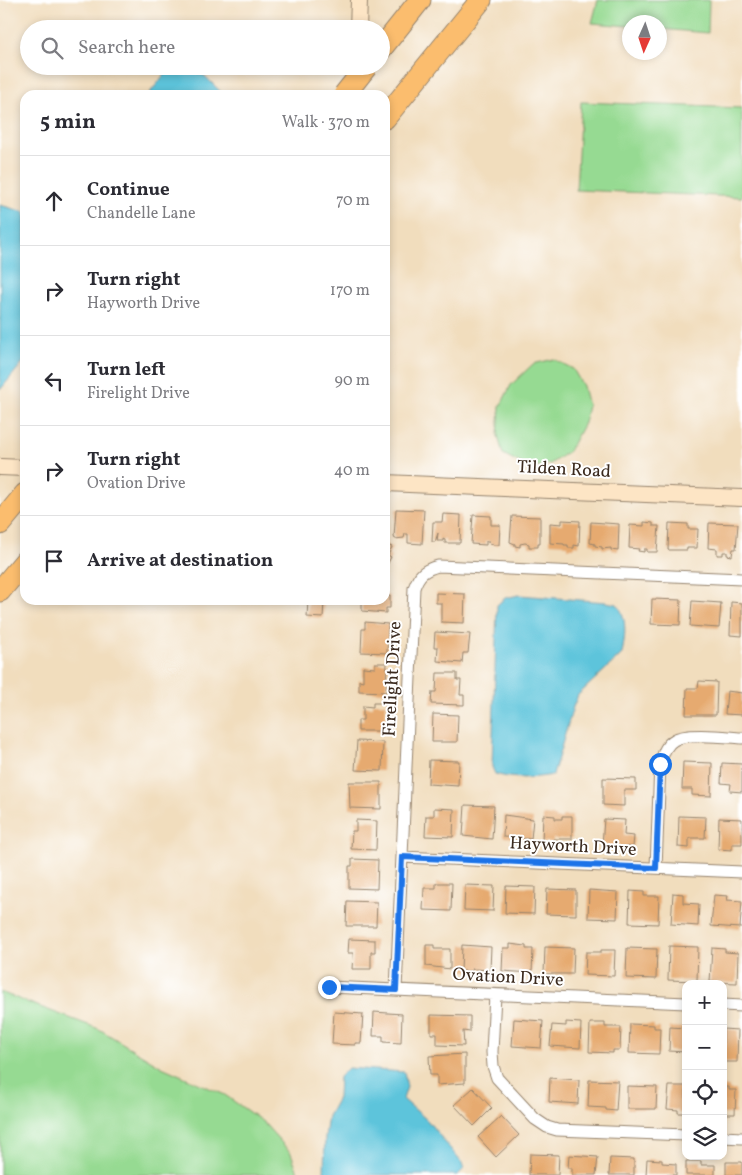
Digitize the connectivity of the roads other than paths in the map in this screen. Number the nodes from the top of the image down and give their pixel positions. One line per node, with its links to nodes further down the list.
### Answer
1 (359, 0): 4 (street)
2 (420, 0): 5 (highway)
3 (481, 0): 10 (highway)
4 (358, 20)
5 (390, 38)
6 (355, 75): 9 (street)
7 (360, 75): 8 (highway, bridge)
8 (348, 90)
9 (354, 90)
10 (390, 112)
11 (0, 466): 12 (street)
12 (20, 468)
13 (390, 482): 14 (street, Tilden Road)
14 (742, 498)
15 (20, 500): 16 (highway)
16 (0, 524)
17 (20, 567): 19 (highway)
18 (742, 579): 21 (street, Firelight Drive)
19 (0, 591)
20 (742, 738): 22 (street)
21 (402, 857): 22 (street, Hayworth Drive); 25 (street, Firelight Drive)
22 (656, 868): 23 (street, Hayworth Drive)
23 (742, 872)
24 (329, 987): 25 (street, Ovation Drive)
25 (396, 990): 26 (street, Ovation Drive)
26 (495, 995): 27 (street, Ovation Drive); 30 (street)
27 (682, 1003)
28 (727, 1005): 29 (street)
29 (742, 1006)
30 (682, 1136)
31 (727, 1137): 32 (street)
32 (742, 1138)

